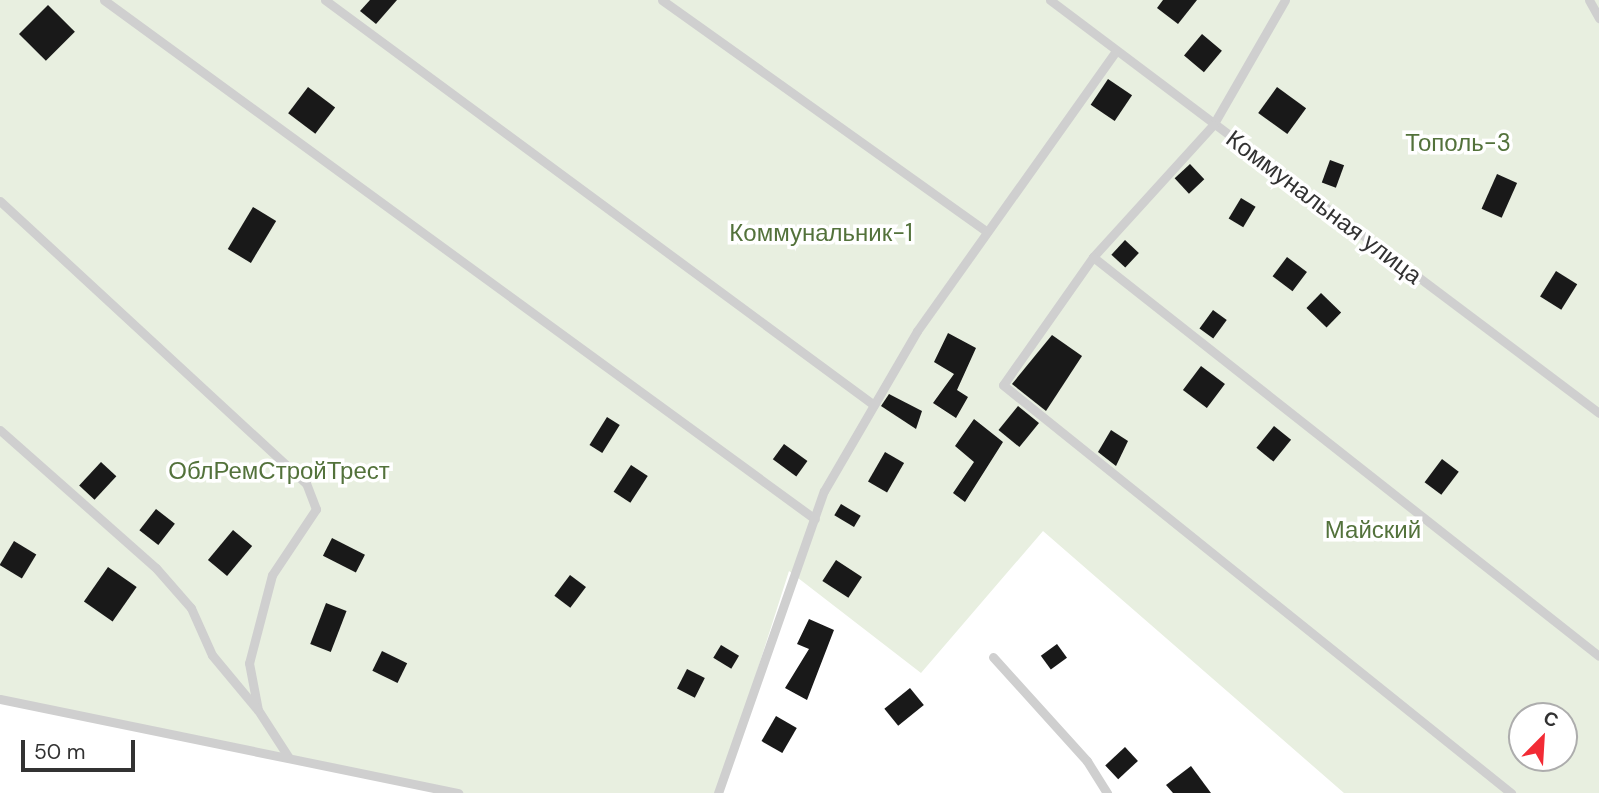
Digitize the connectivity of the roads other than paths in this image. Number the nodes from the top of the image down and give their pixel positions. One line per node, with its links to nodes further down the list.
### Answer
1 (104, 0): 16 (lane)
2 (325, 0): 13 (lane)
3 (662, 0): 11 (lane)
4 (1050, 0): 8 (lane, Коммунальная улица)
5 (1285, 0): 9 (lane)
6 (1589, 0): 7 (lane)
7 (1599, 18)
8 (1115, 52): 9 (lane, Коммунальная улица); 11 (lane)
9 (1213, 125): 12 (lane); 14 (lane, Коммунальная улица)
10 (0, 201): 20 (lane)
11 (987, 232): 13 (lane)
12 (1093, 257): 17 (lane); 26 (lane)
13 (874, 405): 16 (lane)
14 (1599, 413)
15 (0, 430): 20 (lane)
16 (815, 519): 24 (lane)
17 (1599, 656)
18 (993, 657): 25 (lane)
19 (0, 699): 21 (lane)
20 (258, 710): 21 (lane)
21 (289, 758): 22 (lane)
22 (410, 788): 23 (lane)
23 (458, 793)
24 (718, 793)
25 (1107, 793)
26 (1511, 793)

